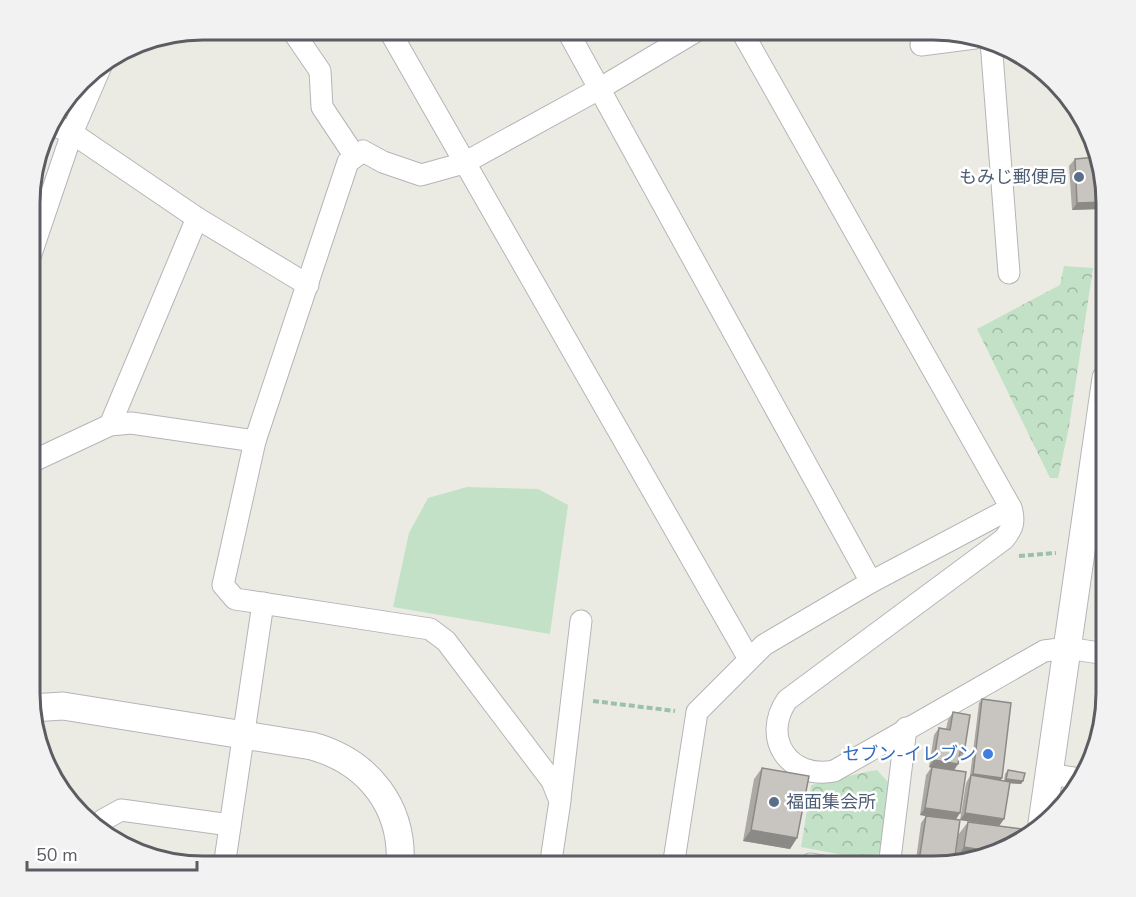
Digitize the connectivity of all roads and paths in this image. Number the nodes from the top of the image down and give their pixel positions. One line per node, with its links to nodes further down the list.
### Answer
1 (299, 40): 13 (street)
2 (395, 40): 14 (street)
3 (573, 40): 10 (street)
4 (680, 41): 10 (street)
5 (747, 41): 22 (street)
6 (948, 41): 7 (street)
7 (921, 45)
8 (992, 52): 17 (street)
9 (93, 84): 12 (street)
10 (599, 89): 14 (street); 26 (street)
11 (60, 128): 12 (street)
12 (72, 133): 15 (street); 16 (street)
13 (354, 155): 14 (street); 18 (street)
14 (464, 163): 31 (street)
15 (197, 218): 18 (street); 19 (street)
16 (40, 227)
17 (1009, 273)
18 (308, 285): 20 (street)
19 (110, 425): 20 (street); 21 (street)
20 (255, 441): 27 (street)
21 (41, 458)
22 (1011, 508): 26 (street); 35 (street)
23 (1095, 527): 29 (street)
24 (1056, 553): 25 (path)
25 (1012, 557)
26 (871, 582): 31 (street)
27 (263, 603): 36 (street); 39 (street)
28 (581, 621): 39 (street)
29 (1067, 648): 30 (street); 35 (street); 37 (street)
30 (1095, 652)
31 (749, 659): 46 (street)
32 (586, 700): 34 (path)
33 (41, 707): 36 (street)
34 (673, 710)
35 (906, 728): 47 (street)
36 (243, 735): 42 (street); 44 (street)
37 (1049, 774): 38 (street); 40 (street)
38 (1072, 778)
39 (560, 801): 45 (street)
40 (1044, 812)
41 (102, 821): 42 (street)
42 (230, 825): 43 (street)
43 (226, 856)
44 (400, 856)
45 (552, 856)
46 (675, 856)
47 (891, 856)

